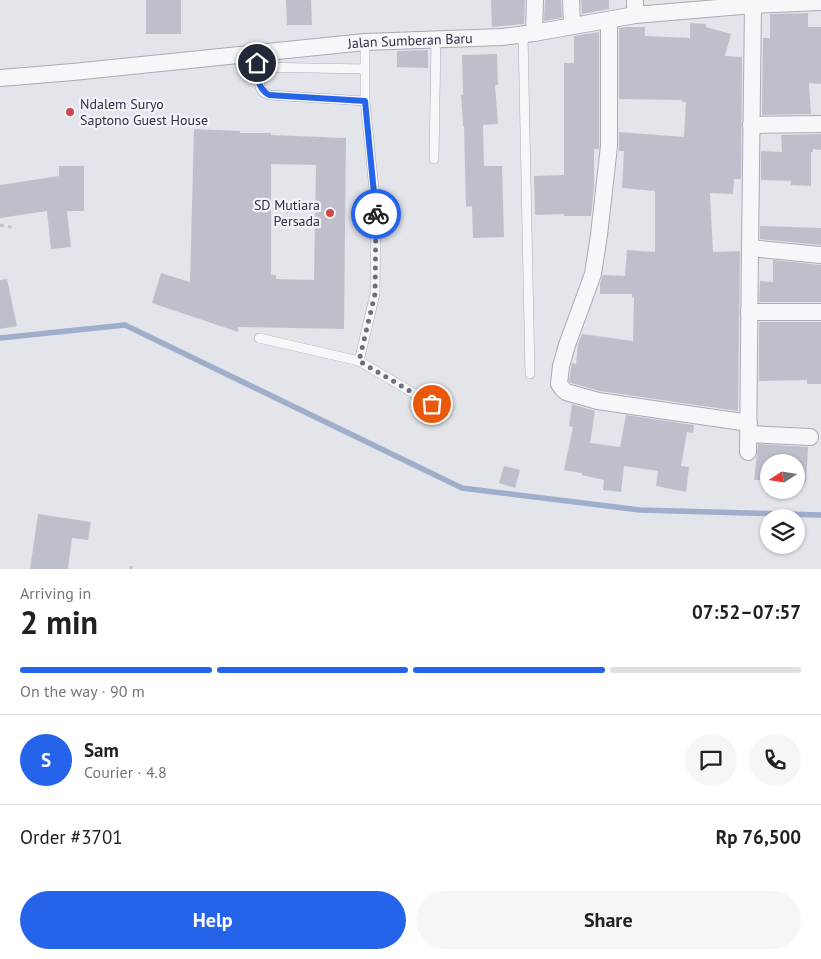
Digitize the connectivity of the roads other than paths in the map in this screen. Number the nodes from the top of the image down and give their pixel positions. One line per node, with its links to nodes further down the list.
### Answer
1 (535, 0): 8 (street)
2 (571, 0): 7 (street)
3 (821, 2): 4 (street, Jalan Sumberan Baru)
4 (757, 3): 5 (street, Jalan Sumberan Baru); 16 (street)
5 (635, 8): 6 (street, Jalan Sumberan Baru)
6 (609, 20): 7 (street, Jalan Sumberan Baru); 26 (street)
7 (572, 25): 8 (street, Jalan Sumberan Baru)
8 (529, 33): 9 (street, Jalan Sumberan Baru); 24 (lane)
9 (436, 39): 10 (street, Jalan Sumberan Baru); 17 (lane)
10 (365, 42): 11 (street, Jalan Sumberan Baru); 12 (lane)
11 (256, 61): 12 (lane); 13 (street, Jalan Sumberan Baru); 14 (lane)
12 (365, 66): 14 (lane)
13 (0, 78)
14 (365, 101): 23 (lane)
15 (821, 124): 16 (street)
16 (751, 125): 18 (street)
17 (434, 159)
18 (750, 248): 19 (street); 20 (street)
19 (821, 255)
20 (750, 312): 21 (street); 26 (street)
21 (821, 312)
22 (259, 338): 23 (lane)
23 (359, 361): 25 (lane)
24 (530, 374)
25 (432, 404)
26 (749, 428): 27 (street); 28 (street)
27 (810, 437)
28 (748, 452)

